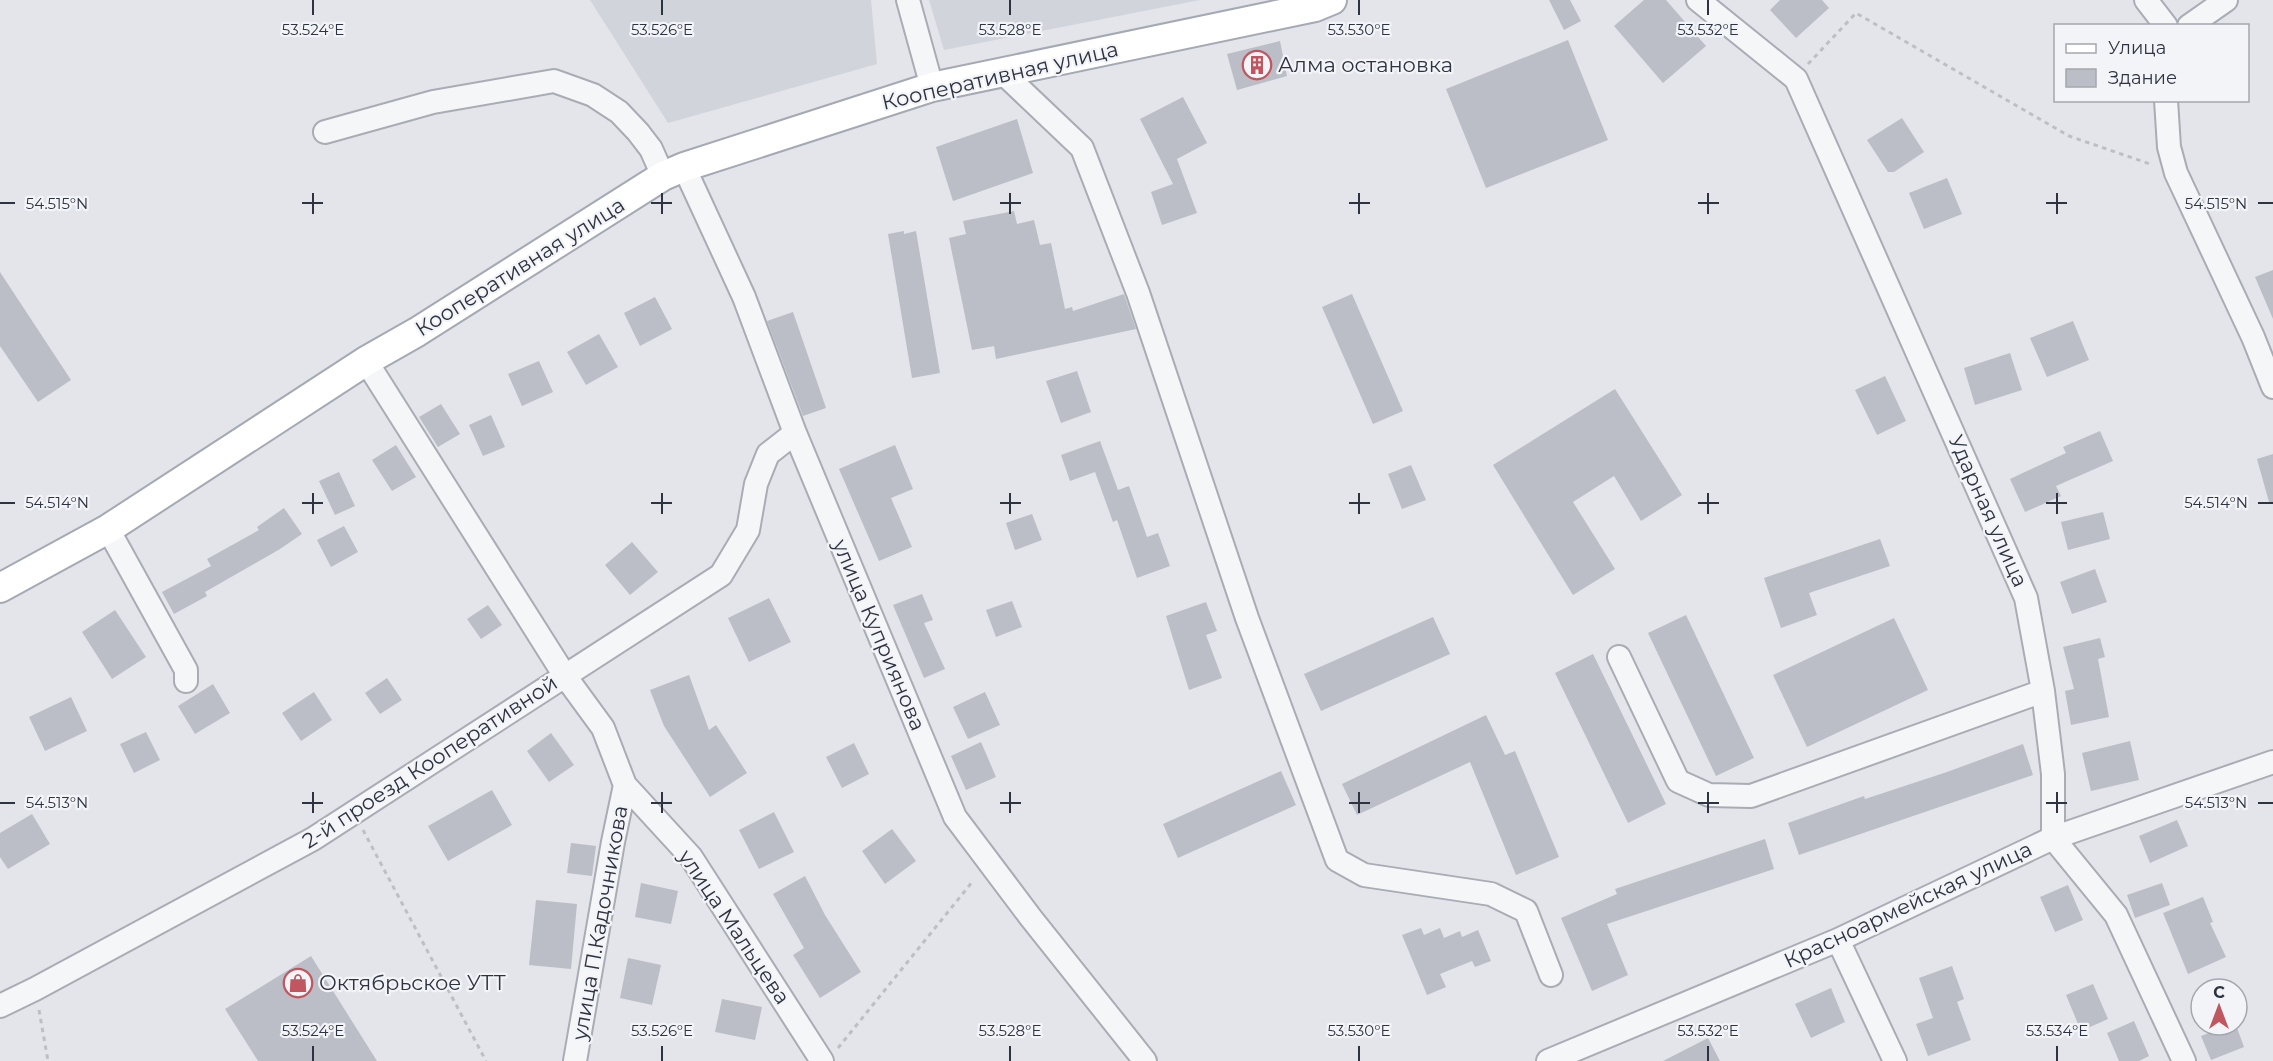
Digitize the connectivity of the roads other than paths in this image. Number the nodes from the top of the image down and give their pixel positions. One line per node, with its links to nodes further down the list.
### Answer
1 (908, 0): 9 (street)
2 (1332, 0): 8 (main road, Кооперативная улица)
3 (1698, 0): 21 (street, Ударная улица)
4 (2146, 0): 6 (street)
5 (2226, 0): 7 (street)
6 (2164, 24)
7 (2192, 24)
8 (1002, 72): 9 (main road, Кооперативная улица); 26 (street)
9 (932, 87): 12 (main road, Кооперативная улица)
10 (2166, 102): 14 (street)
11 (326, 132): 12 (street, улица Куприянова)
12 (674, 172): 13 (main road, Кооперативная улица); 15 (street, улица Куприянова)
13 (366, 361): 16 (main road, Кооперативная улица); 19 (street, 2-й проезд Кооперативной)
14 (2273, 387)
15 (795, 433): 19 (street); 30 (street, улица Куприянова)
16 (108, 529): 17 (main road, Кооперативная улица); 20 (street)
17 (0, 588)
18 (1619, 657): 21 (street)
19 (565, 676): 23 (street, улица Мальцева); 27 (street, 2-й проезд Кооперативной)
20 (186, 681)
21 (2043, 691): 24 (street, Ударная улица)
22 (2273, 762): 24 (street, Красноармейская улица)
23 (625, 785): 28 (street, улица Мальцева); 29 (street, улица П.Кадочникова)
24 (2053, 838): 25 (street, Красноармейская улица); 33 (street)
25 (1838, 940): 31 (street, Красноармейская улица); 32 (street)
26 (1551, 975)
27 (0, 1006)
28 (828, 1056)
29 (575, 1061)
30 (1145, 1061)
31 (1548, 1061)
32 (1895, 1061)
33 (2184, 1061)

